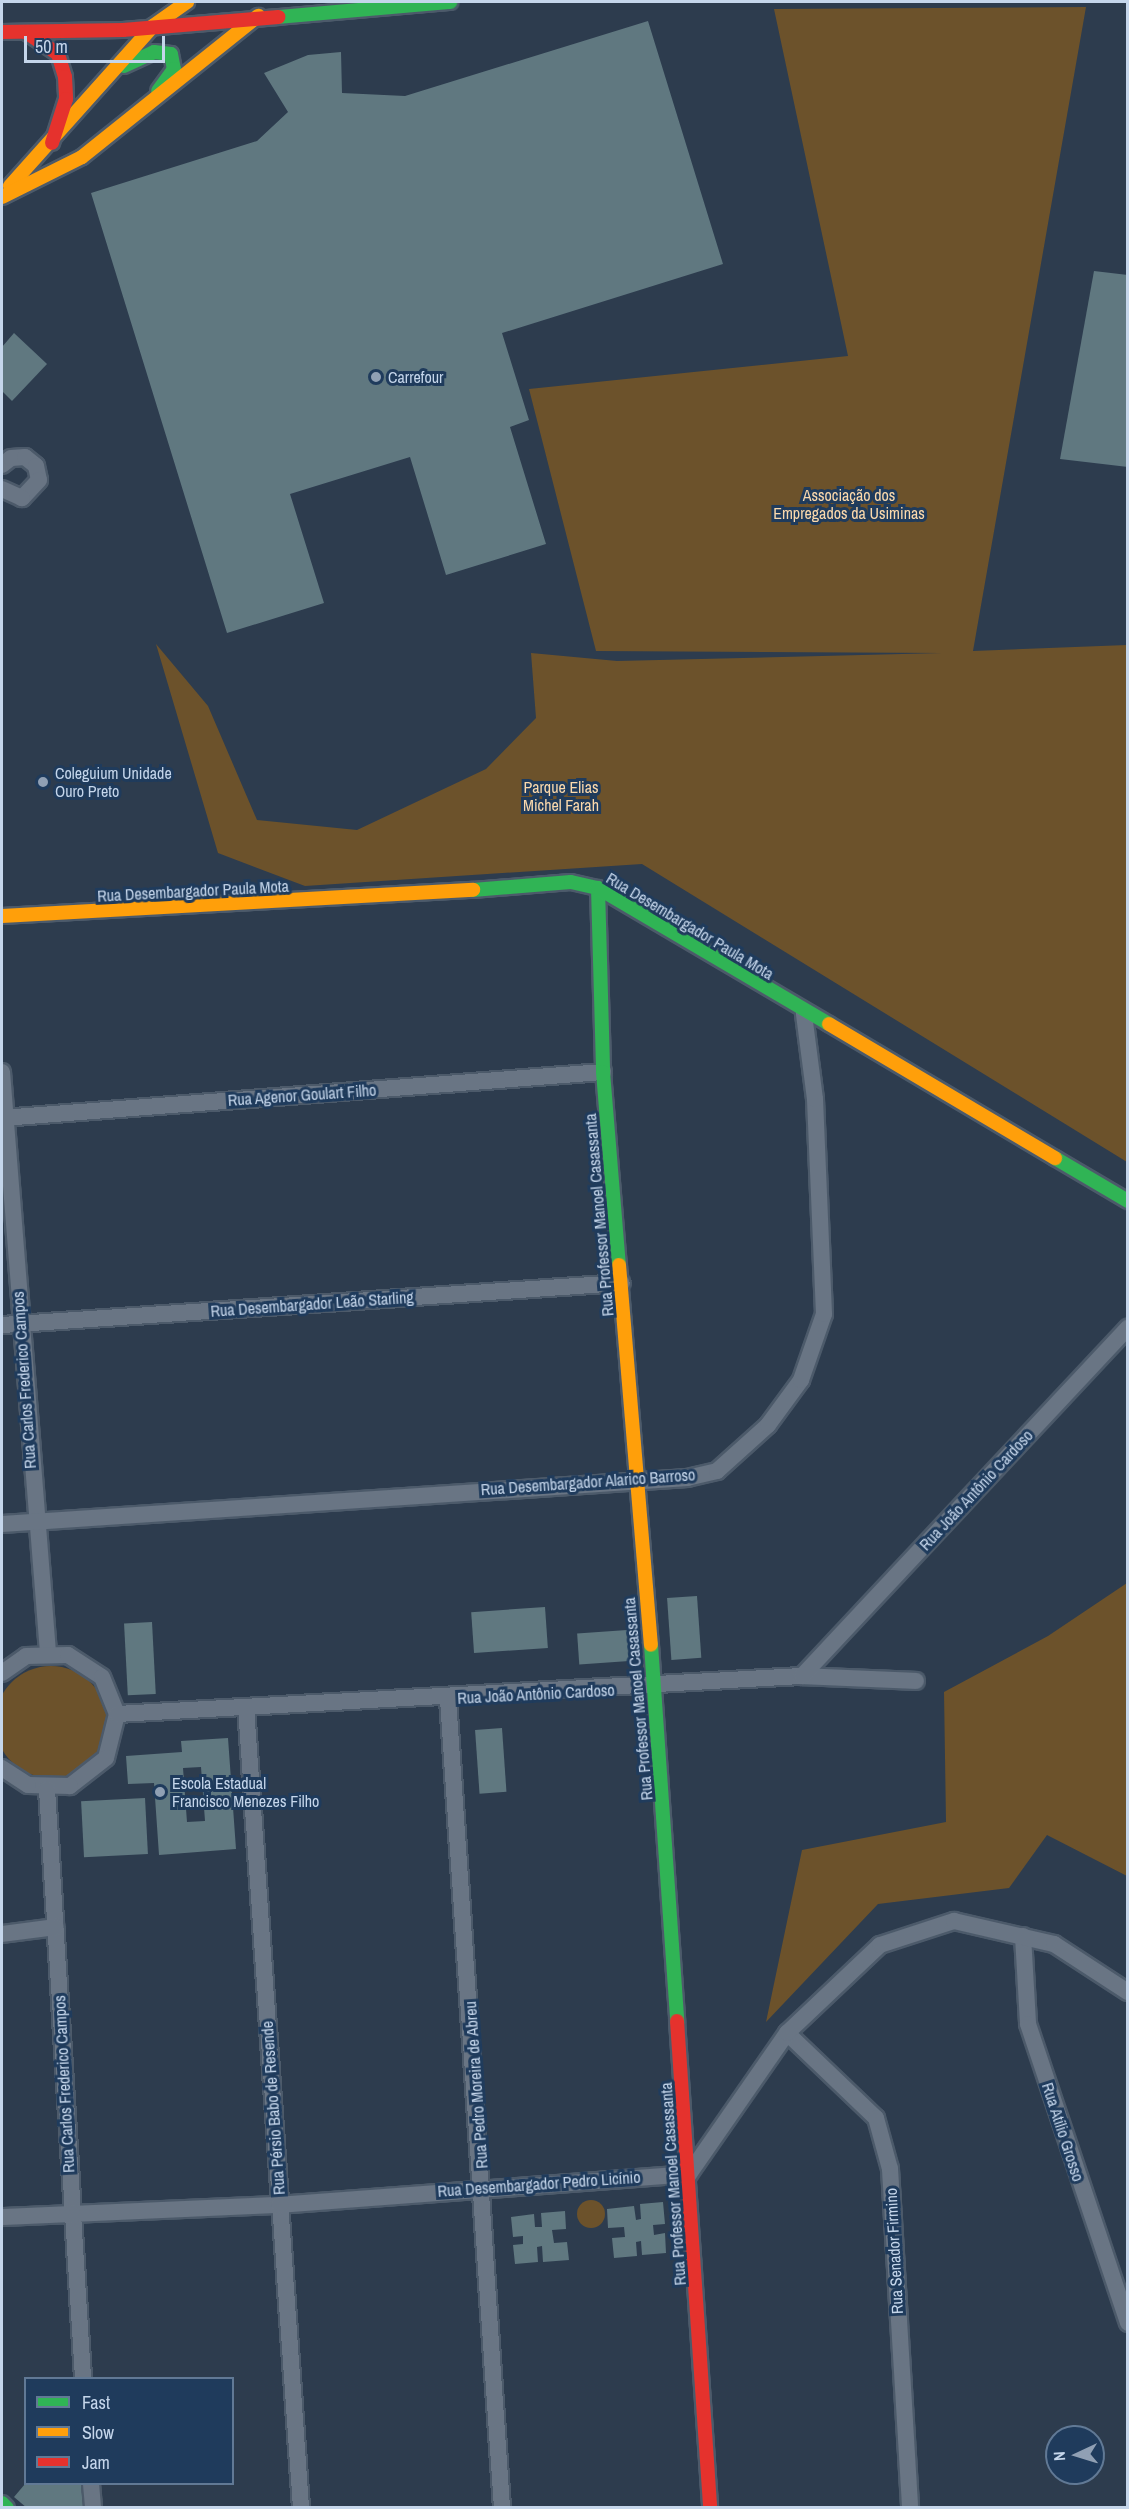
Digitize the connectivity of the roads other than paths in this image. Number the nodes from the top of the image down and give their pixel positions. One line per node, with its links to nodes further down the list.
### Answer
1 (187, 2): 4 (street)
2 (450, 2): 3 (street)
3 (258, 16): 4 (street); 8 (street)
4 (153, 26): 6 (street); 7 (street)
5 (2, 32): 6 (street)
6 (27, 33): 9 (street)
7 (112, 73): 8 (street); 9 (street)
8 (133, 120): 10 (street)
9 (52, 143): 10 (street)
10 (2, 196)
11 (2, 465): 12 (street)
12 (2, 489)
13 (598, 888): 14 (street, Rua Desembargador Paula Mota); 15 (street, Rua Desembargador Paula Mota); 17 (street, Rua Professor Manoel Casassanta)
14 (2, 916)
15 (804, 1014): 19 (street, Rua Desembargador Paula Mota); 24 (street, Rua Desembargador Alarico Barroso)
16 (2, 1072): 18 (street, Rua Carlos Frederico Campos)
17 (603, 1072): 18 (street, Rua Agenor Goulart Filho); 20 (street, Rua Professor Manoel Casassanta)
18 (3, 1118): 21 (street, Rua Carlos Frederico Campos)
19 (1128, 1201)
20 (622, 1283): 21 (street, Rua Desembargador Leão Starling); 24 (street, Rua Professor Manoel Casassanta)
21 (20, 1324): 22 (street, Rua Desembargador Leão Starling); 25 (street, Rua Carlos Frederico Campos)
22 (2, 1325)
23 (1128, 1328): 29 (street, Rua João Antônio Cardoso)
24 (636, 1477): 25 (street, Rua Desembargador Alarico Barroso); 31 (street, Rua Professor Manoel Casassanta)
25 (35, 1521): 26 (street, Rua Desembargador Alarico Barroso); 27 (street, Rua Carlos Frederico Campos)
26 (2, 1524)
27 (48, 1652): 28 (street); 34 (street)
28 (2, 1673)
29 (802, 1676): 30 (street); 31 (street, Rua João Antônio Cardoso)
30 (916, 1681)
31 (654, 1687): 32 (street, Rua João Antônio Cardoso); 42 (street, Rua Professor Manoel Casassanta)
32 (448, 1699): 33 (street, Rua João Antônio Cardoso); 43 (street, Rua Pedro Moreira de Abreu)
33 (246, 1707): 34 (street, Rua João Antônio Cardoso); 44 (street, Rua Pérsio Babo de Resende)
34 (117, 1714): 36 (street)
35 (2, 1768): 36 (street)
36 (47, 1789): 37 (street, Rua Carlos Frederico Campos)
37 (56, 1927): 38 (street); 46 (street, Rua Carlos Frederico Campos)
38 (2, 1934)
39 (1023, 1936): 40 (street); 41 (street); 47 (street, Rua Atílio Grosso)
40 (1128, 1992)
41 (787, 2033): 42 (street); 56 (street, Rua Senador Firmino)
42 (689, 2174): 43 (street, Rua Desembargador Pedro Licínio); 55 (street, Rua Professor Manoel Casassanta)
43 (484, 2187): 44 (street, Rua Desembargador Pedro Licínio); 54 (street, Rua Pedro Moreira de Abreu)
44 (279, 2205): 46 (street, Rua Desembargador Pedro Licínio); 53 (street, Rua Pérsio Babo de Resende)
45 (2, 2217): 46 (street, Rua Desembargador Pedro Licínio)
46 (71, 2217): 48 (street, Rua Carlos Frederico Campos)
47 (1128, 2323)
48 (83, 2377)
49 (91, 2485): 52 (street)
50 (2, 2503): 51 (street)
51 (7, 2508)
52 (93, 2508)
53 (301, 2508)
54 (502, 2508)
55 (710, 2508)
56 (910, 2508)

